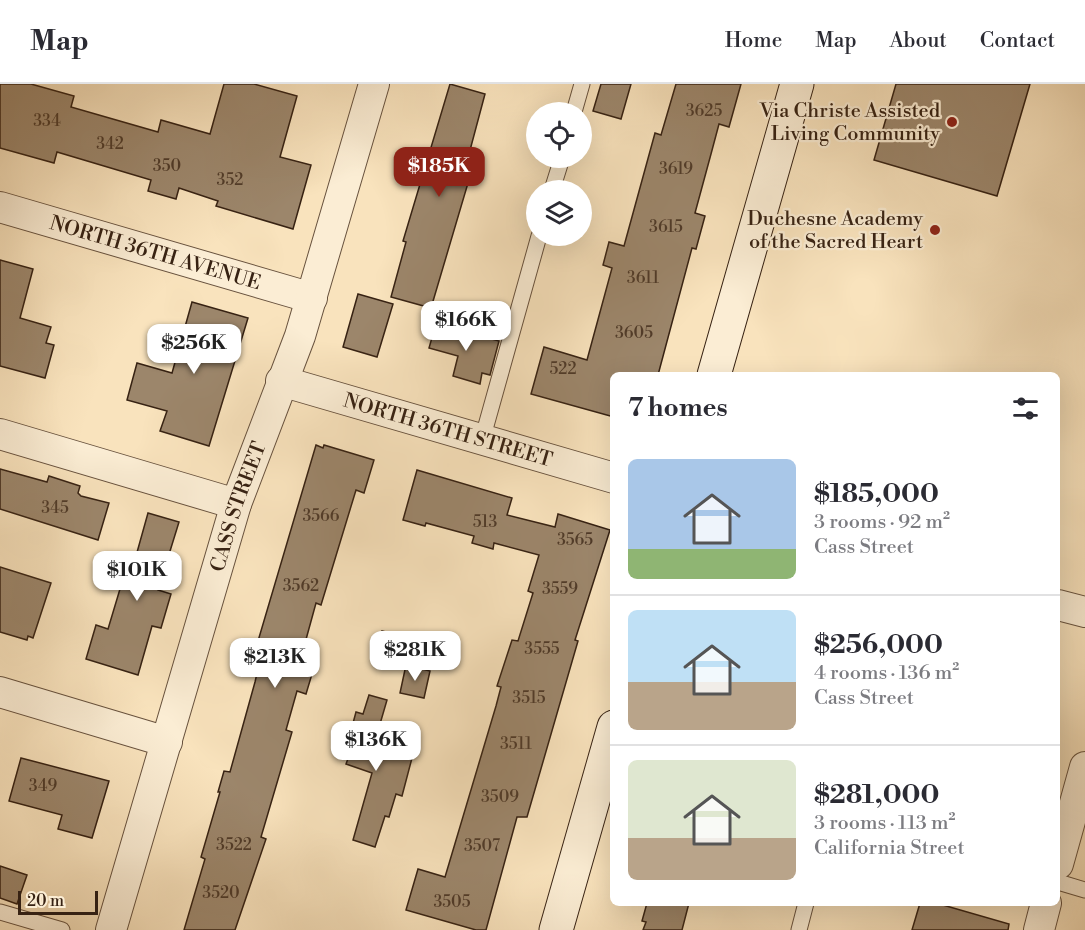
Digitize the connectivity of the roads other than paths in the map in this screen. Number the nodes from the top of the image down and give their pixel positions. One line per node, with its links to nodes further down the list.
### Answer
1 (374, 84): 7 (street, CASS STREET)
2 (582, 84): 4 (lane)
3 (797, 84): 8 (street)
4 (577, 102)
5 (0, 207): 7 (street, NORTH 36TH AVENUE)
6 (536, 246): 11 (lane)
7 (312, 298): 9 (street, CASS STREET)
8 (715, 372)
9 (281, 381): 11 (street, NORTH 36TH STREET); 13 (street, CASS STREET)
10 (0, 434): 13 (street)
11 (482, 440): 12 (street, NORTH 36TH STREET)
12 (610, 477)
13 (236, 504): 18 (street, CASS STREET)
14 (1060, 605): 15 (street)
15 (1085, 612)
16 (0, 692): 18 (street)
17 (610, 741): 29 (street)
18 (166, 742): 28 (street, CASS STREET)
19 (1085, 767): 20 (street)
20 (1065, 810): 21 (street)
21 (1060, 849)
22 (1060, 883): 23 (lane)
23 (1085, 890)
24 (805, 906): 30 (lane)
25 (1045, 906): 31 (street)
26 (0, 912): 27 (lane)
27 (62, 930)
28 (111, 930)
29 (555, 930)
30 (799, 930)
31 (1039, 930)

